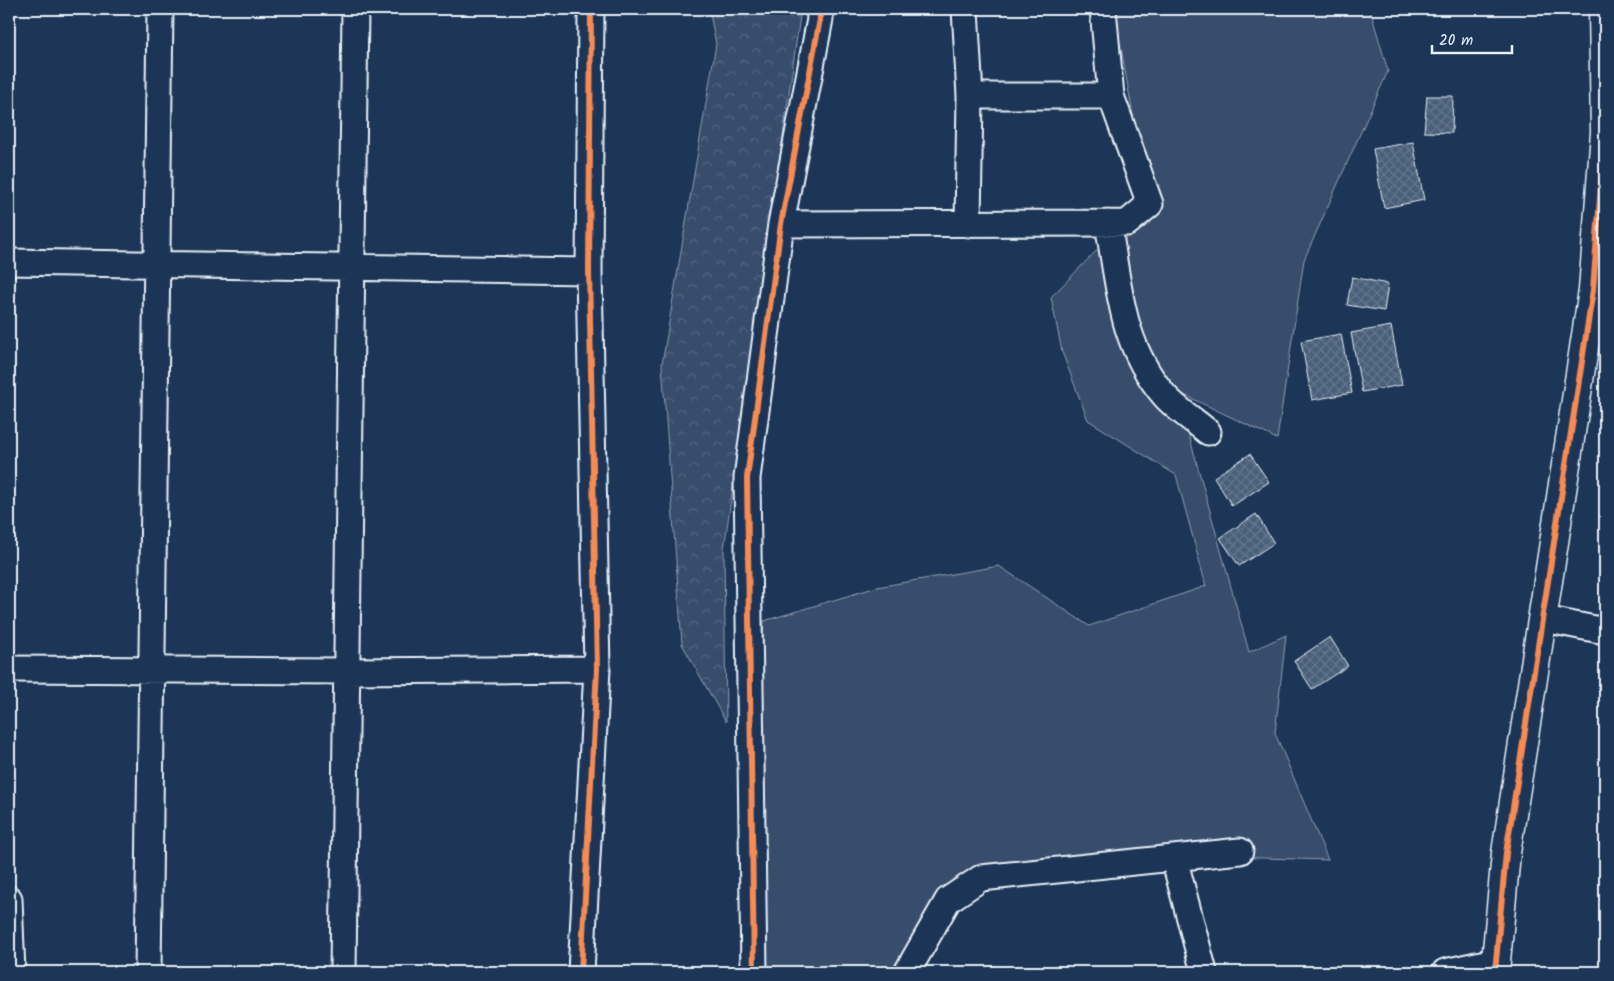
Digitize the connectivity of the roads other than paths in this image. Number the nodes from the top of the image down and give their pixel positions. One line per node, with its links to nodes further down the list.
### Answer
1 (160, 9): 15 (street)
2 (355, 9): 16 (street)
3 (591, 9): 17 (street)
4 (819, 9): 12 (street)
5 (965, 9): 8 (street)
6 (1103, 9): 9 (street)
7 (1603, 9): 10 (street)
8 (970, 96): 9 (street); 13 (street)
9 (1111, 96): 11 (street)
10 (1604, 175): 19 (street)
11 (1108, 223): 13 (street); 18 (street)
12 (781, 224): 13 (street); 33 (street)
13 (968, 224)
14 (9, 262): 15 (street)
15 (156, 262): 16 (street); 23 (street)
16 (352, 266): 17 (street); 24 (street)
17 (589, 271): 22 (street)
18 (1208, 432)
19 (1544, 619): 20 (street); 28 (street)
20 (1605, 631)
21 (9, 669): 23 (street)
22 (597, 669): 24 (street); 32 (street)
23 (152, 671): 24 (street); 30 (street)
24 (347, 671): 31 (street)
25 (1240, 851): 26 (street)
26 (1174, 858): 34 (street); 35 (street)
27 (9, 898): 29 (street)
28 (1495, 967): 36 (street)
29 (12, 972)
30 (148, 972)
31 (344, 972)
32 (581, 972)
33 (754, 972)
34 (907, 972)
35 (1204, 972)
36 (1445, 972)

